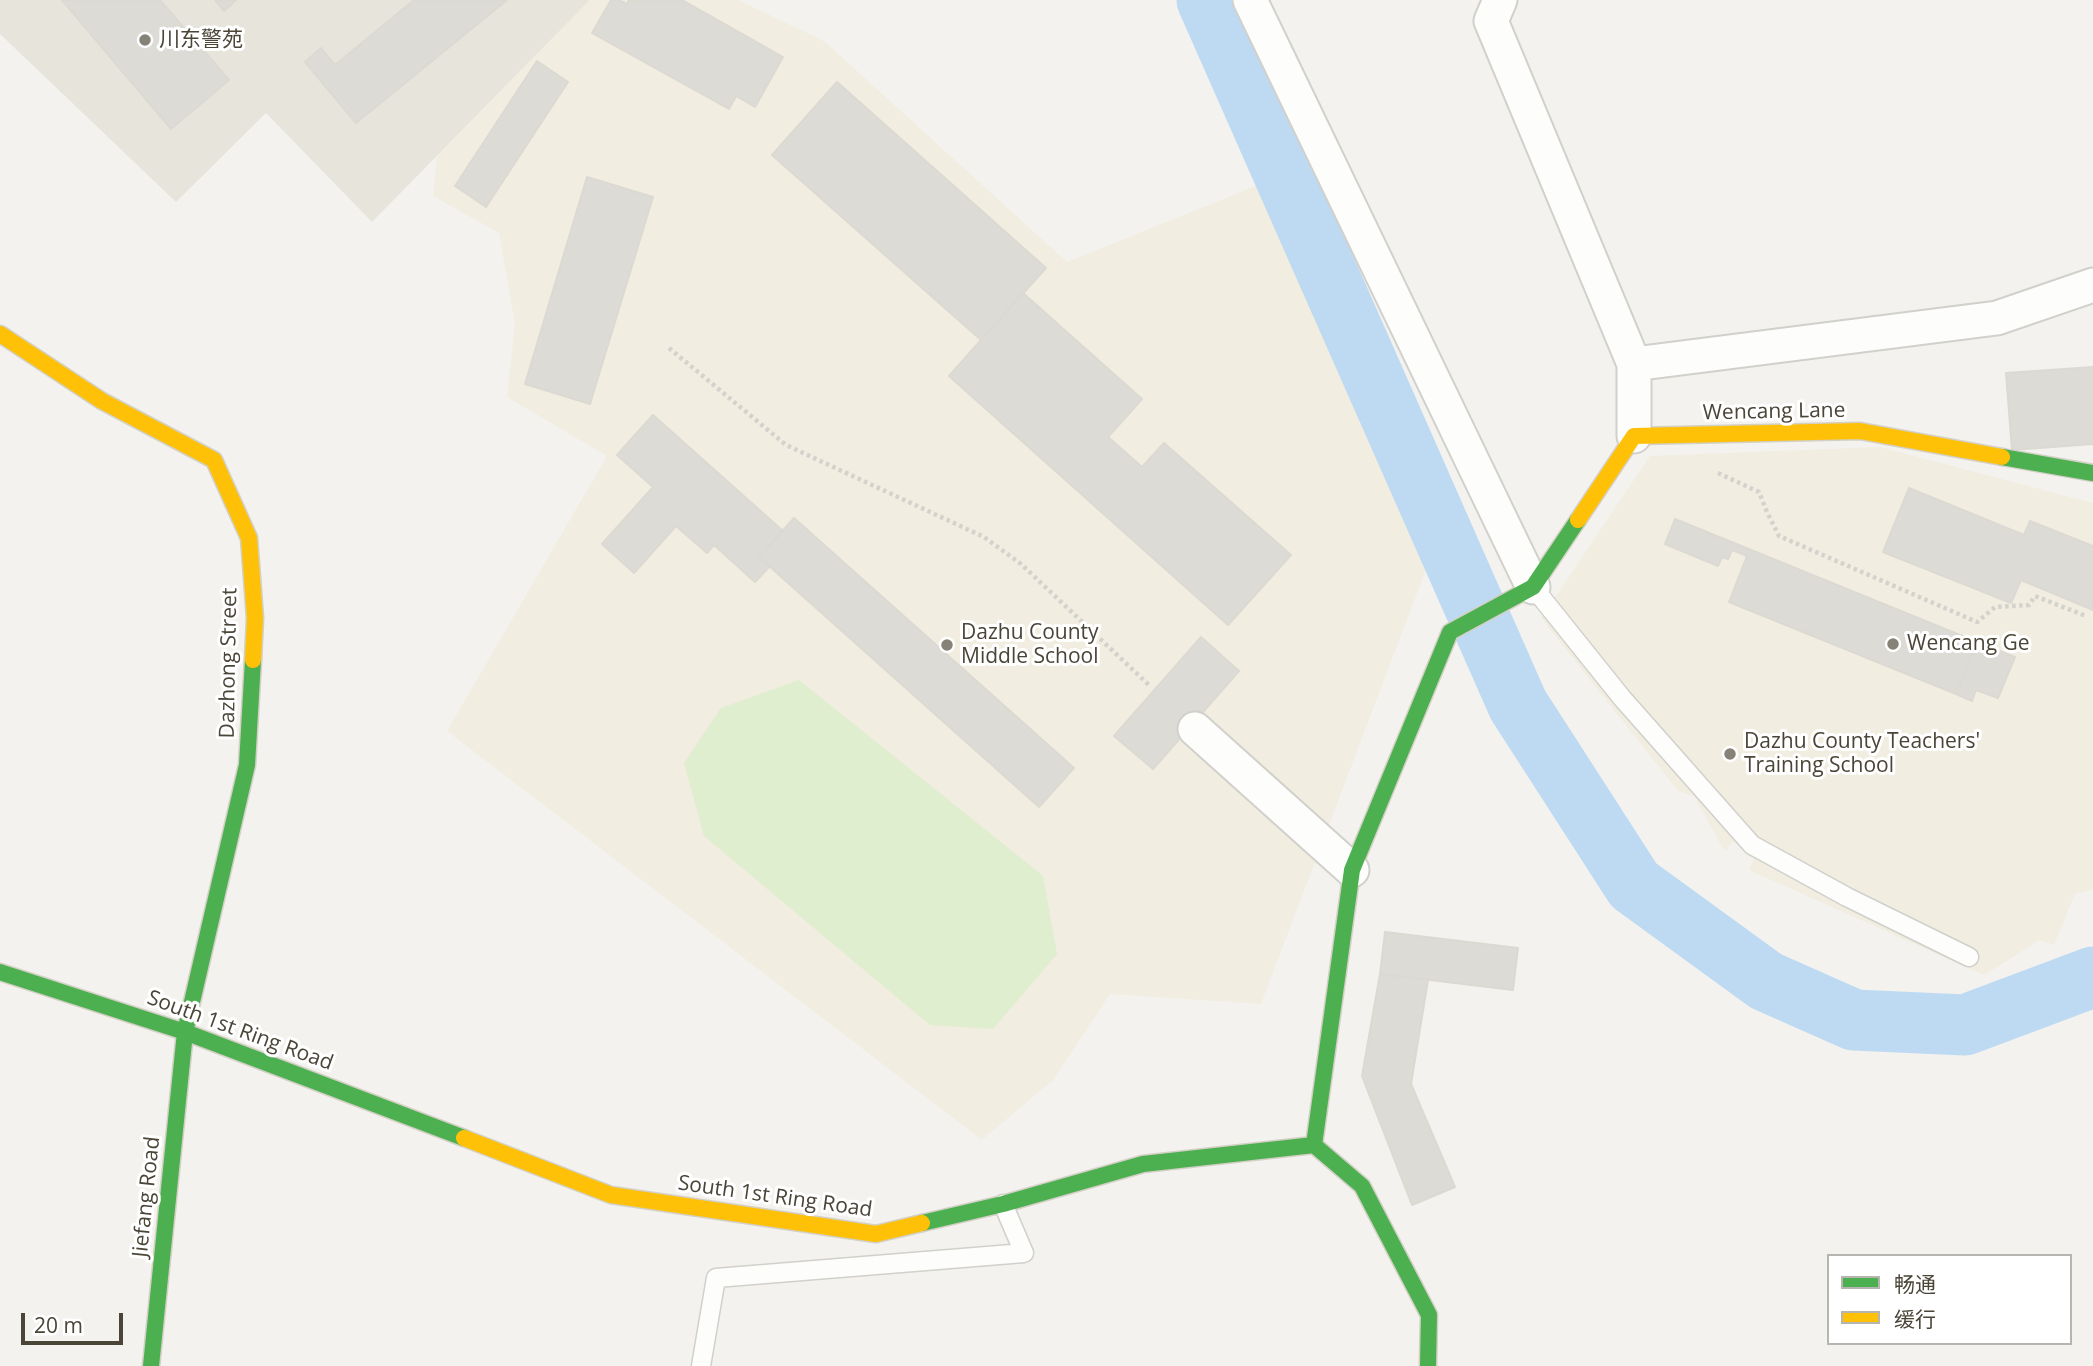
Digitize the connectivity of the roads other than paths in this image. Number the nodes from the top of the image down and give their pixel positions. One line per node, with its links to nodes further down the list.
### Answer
1 (1250, 0): 8 (street)
2 (1500, 0): 5 (street)
3 (2093, 285): 5 (street)
4 (0, 334): 13 (street, Dazhong Street)
5 (1634, 364): 6 (street)
6 (1634, 436): 7 (street, Wencang Lane); 8 (street)
7 (2087, 470)
8 (1533, 587): 10 (street); 11 (lane)
9 (1195, 729): 10 (street)
10 (1352, 870): 14 (street)
11 (1969, 957)
12 (0, 972): 13 (street, South 1st Ring Road)
13 (185, 1032): 15 (street, South 1st Ring Road); 16 (street, Jiefang Road)
14 (1314, 1145): 15 (street, South 1st Ring Road); 18 (street)
15 (1003, 1204): 17 (lane)
16 (151, 1366)
17 (701, 1366)
18 (1428, 1366)

